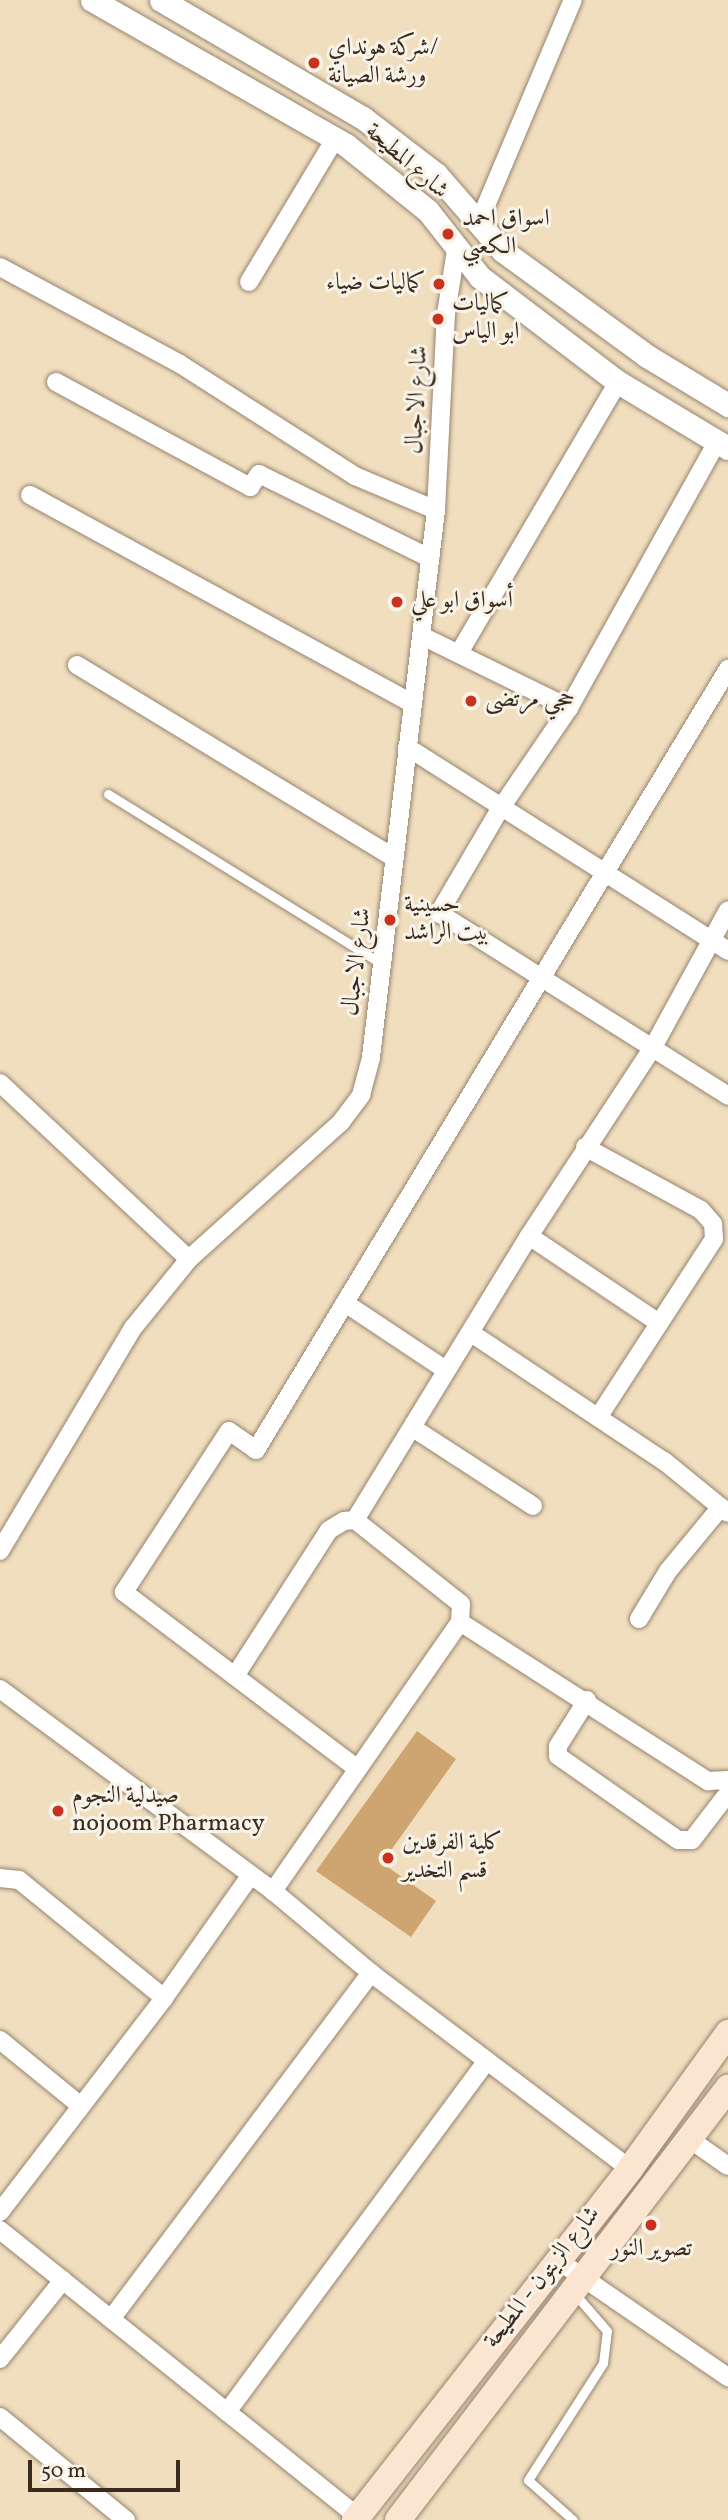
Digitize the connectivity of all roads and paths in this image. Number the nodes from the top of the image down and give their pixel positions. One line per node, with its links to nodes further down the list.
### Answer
1 (92, 0): 5 (street, شارع المطيحة)
2 (161, 0): 4 (street, شارع المطيحة)
3 (573, 0): 7 (street)
4 (236, 42): 5 (street); 7 (street, شارع المطيحة)
5 (218, 71): 6 (street, شارع المطيحة)
6 (336, 138): 8 (street, شارع المطيحة); 10 (street)
7 (479, 222): 13 (street, شارع المطيحة)
8 (456, 250): 12 (street, شارع المطيحة); 16 (street, شارع الاجبال)
9 (0, 267): 16 (street)
10 (249, 282)
11 (56, 382): 17 (street)
12 (618, 382): 14 (street, شارع المطيحة); 19 (street)
13 (728, 405)
14 (723, 445): 23 (street)
15 (30, 495): 22 (street)
16 (436, 510): 17 (street, شارع الاجبال)
17 (430, 558): 18 (street, شارع الاجبال)
18 (422, 636): 19 (street); 22 (street, شارع الاجبال)
19 (459, 653): 23 (street)
20 (77, 665): 27 (street)
21 (728, 669): 28 (street)
22 (412, 704): 24 (street, شارع الاجبال)
23 (569, 708): 26 (street)
24 (407, 747): 26 (street); 27 (street, شارع الاجبال)
25 (108, 794): 32 (lane)
26 (500, 809): 28 (street); 33 (street)
27 (394, 858): 32 (street, شارع الاجبال)
28 (607, 874): 30 (street); 33 (street)
29 (728, 910): 30 (street)
30 (711, 940): 31 (street); 34 (street)
31 (728, 951)
32 (382, 964): 39 (street, شارع الاجبال)
33 (541, 981): 34 (street); 40 (street)
34 (652, 1049): 36 (street); 37 (street)
35 (0, 1083): 39 (street)
36 (728, 1096)
37 (585, 1147): 38 (street); 41 (street)
38 (529, 1236): 41 (street); 42 (street)
39 (189, 1259): 49 (street, شارع الاجبال)
40 (345, 1303): 43 (street); 52 (street)
41 (659, 1323): 44 (street)
42 (471, 1333): 43 (street); 44 (street)
43 (446, 1370): 45 (street)
44 (599, 1416): 47 (street)
45 (413, 1429): 46 (street); 48 (street)
46 (533, 1506)
47 (724, 1510): 50 (street)
48 (355, 1520): 51 (street); 52 (street)
49 (0, 1550)
50 (639, 1619)
51 (460, 1622): 54 (street); 55 (street)
52 (236, 1676): 55 (street)
53 (0, 1689): 58 (street)
54 (587, 1700): 56 (street); 57 (street)
55 (355, 1767): 60 (street)
56 (728, 1780)
57 (728, 1793)
58 (250, 1876): 60 (street); 62 (street)
59 (0, 1878): 62 (street)
60 (273, 1891): 61 (street)
61 (371, 1973): 65 (street); 76 (street)
62 (164, 1998): 67 (street)
63 (728, 2033): 70 (main road, شارع الزيتون - المطيحة)
64 (0, 2040): 67 (street)
65 (487, 2061): 70 (street); 79 (street)
66 (728, 2088): 68 (main road, شارع الزيتون - المطيحة)
67 (81, 2106): 71 (street)
68 (691, 2140): 69 (street); 75 (main road, شارع الزيتون - المطيحة)
69 (728, 2166)
70 (630, 2169): 73 (main road, شارع الزيتون - المطيحة)
71 (0, 2212)
72 (0, 2230): 74 (street)
73 (556, 2259): 75 (street); 81 (main road, شارع الزيتون - المطيحة)
74 (63, 2280): 76 (street); 77 (street)
75 (579, 2287): 78 (street); 83 (main road, شارع الزيتون - المطيحة); 84 (lane)
76 (111, 2319): 79 (street)
77 (0, 2359)
78 (728, 2377)
79 (227, 2412): 81 (street)
80 (0, 2417): 82 (street)
81 (356, 2518)
82 (126, 2520)
83 (398, 2520)
84 (573, 2520)

